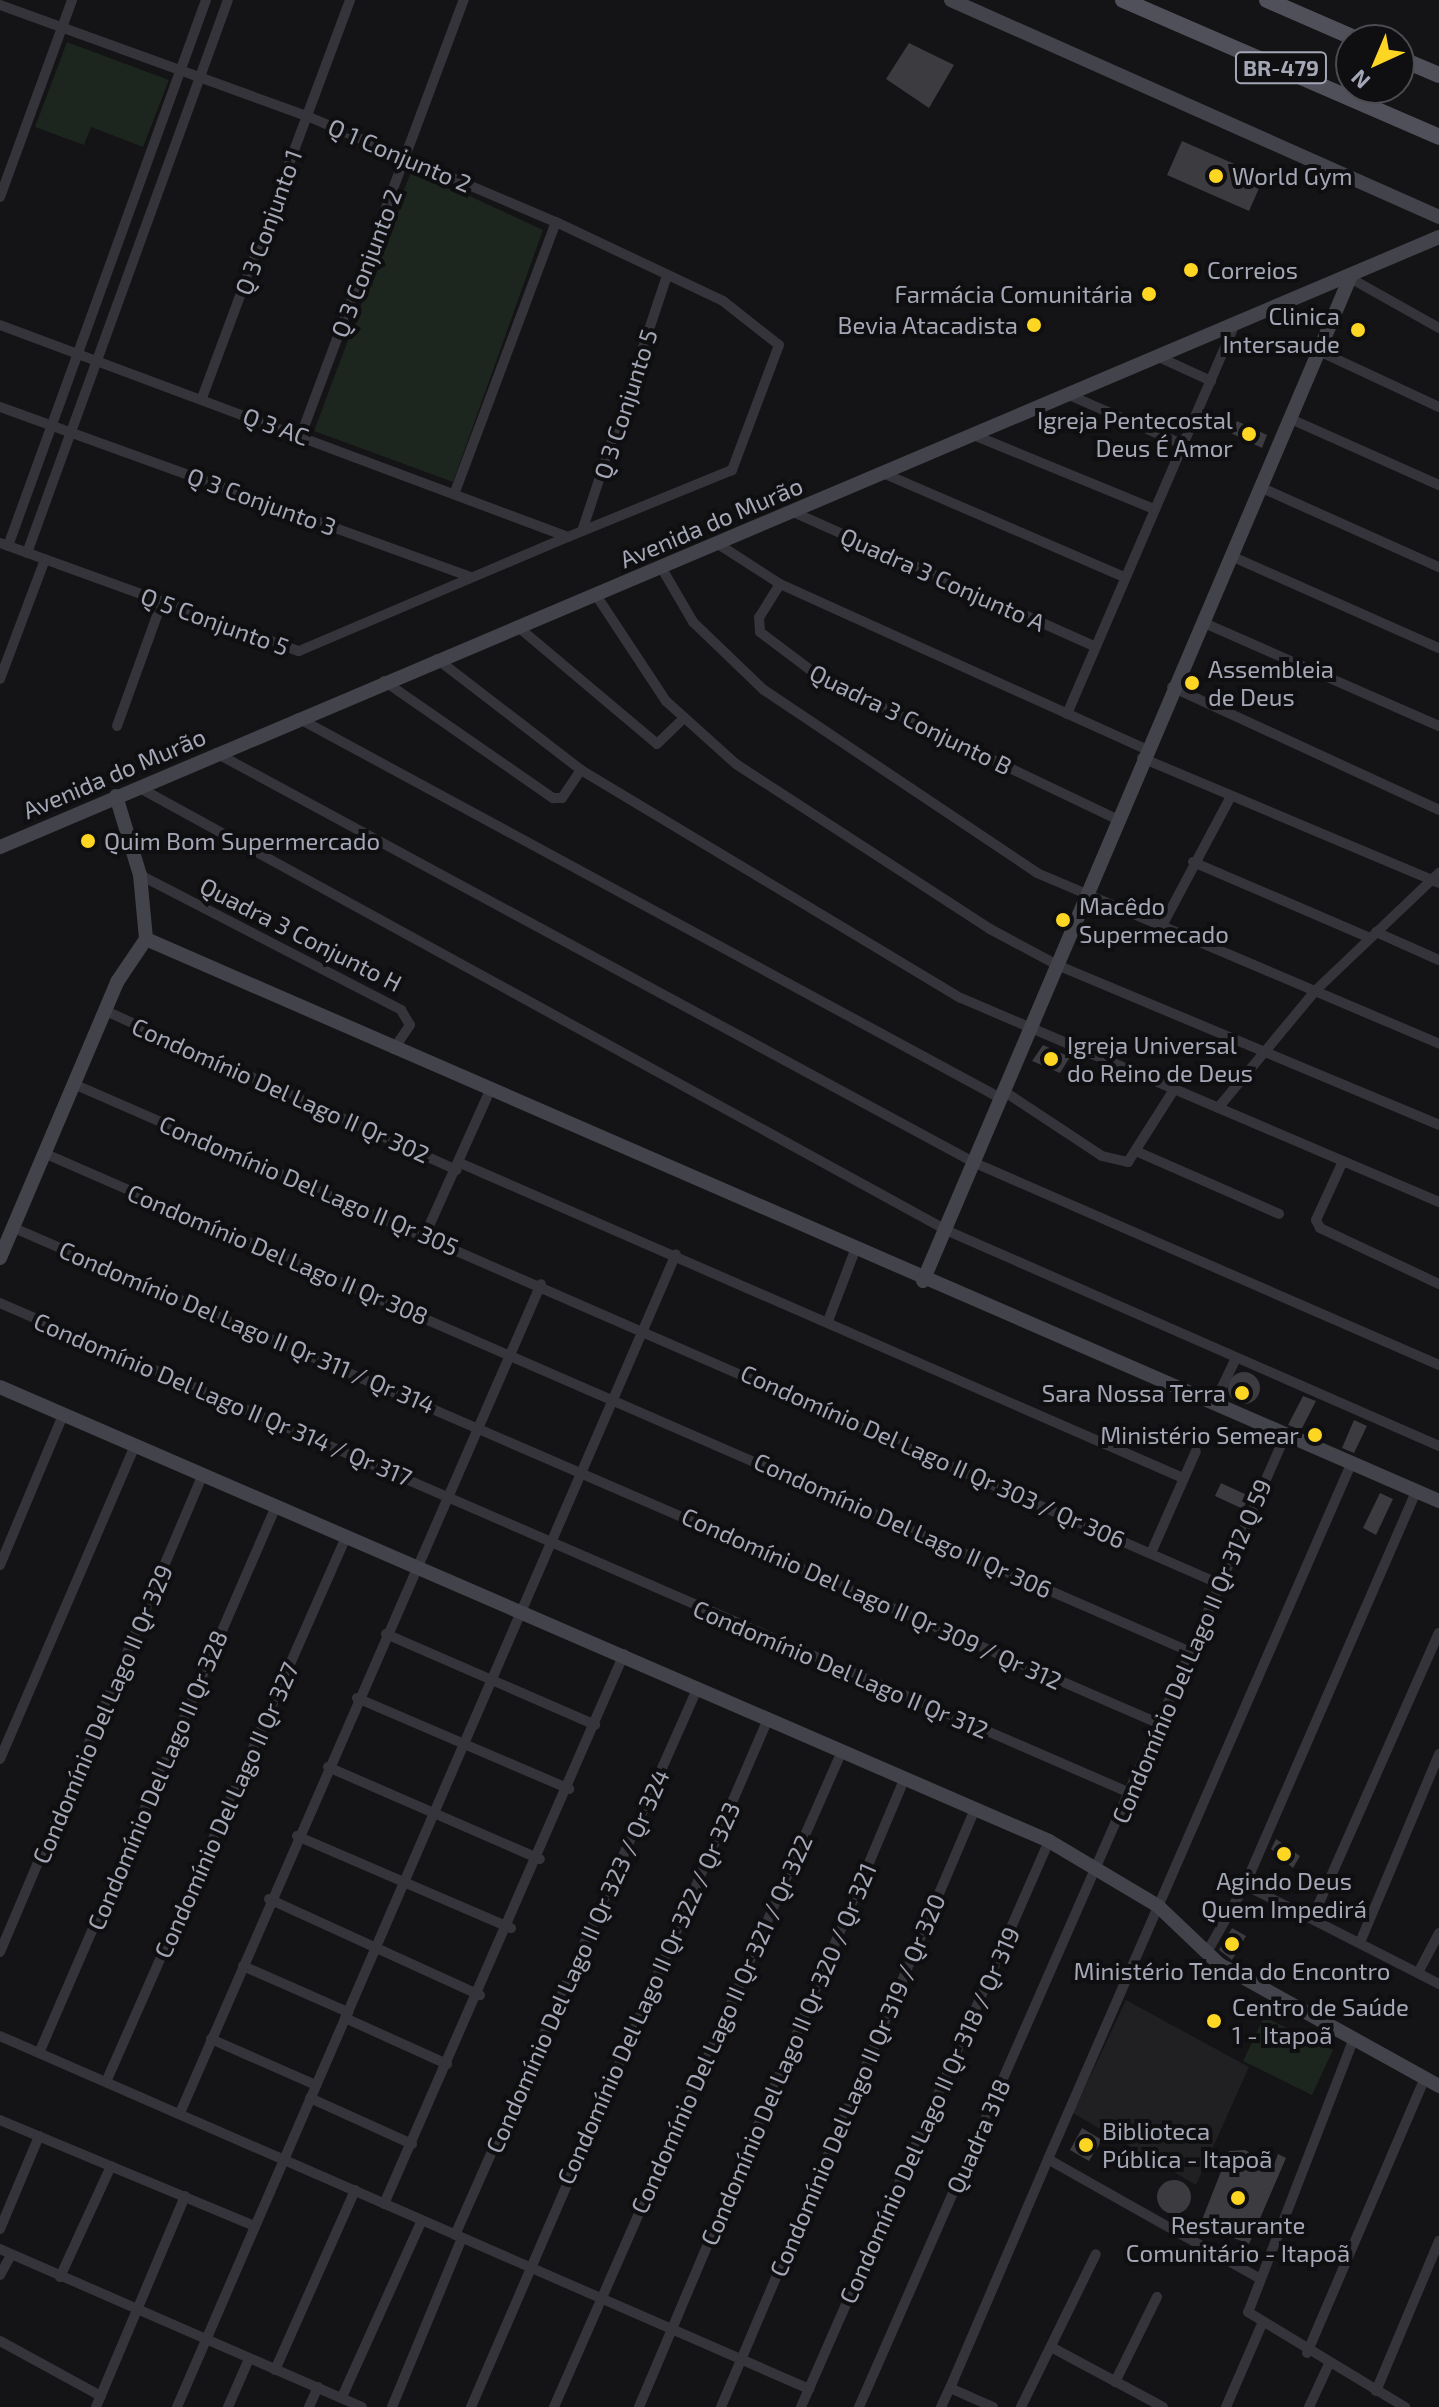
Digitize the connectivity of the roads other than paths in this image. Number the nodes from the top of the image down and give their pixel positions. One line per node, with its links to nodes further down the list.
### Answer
1 (72, 0): 10 (street)
2 (206, 0): 13 (street)
3 (228, 0): 15 (street)
4 (350, 0): 16 (street, Q 3 Conjunto 1)
5 (464, 0): 18 (street, Q 3 Conjunto 2)
6 (951, 0): 20 (street)
7 (1123, 0): 17 (main road, BR-479)
8 (1267, 0): 11 (main road, BR-479)
9 (0, 5): 10 (street, Q 1 Conjunto 2)
10 (62, 27): 13 (street, Q 1 Conjunto 2); 19 (street)
11 (1335, 30)
12 (1415, 65): 14 (main road)
13 (181, 71): 15 (street, Q 1 Conjunto 2); 29 (street)
14 (1439, 75)
15 (201, 77): 16 (street, Q 1 Conjunto 2); 30 (street)
16 (307, 116): 18 (street, Q 1 Conjunto 2); 34 (street, Q 3 Conjunto 1)
17 (1439, 137)
18 (407, 156): 21 (street, Q 1 Conjunto 2); 40 (street, Q 3 Conjunto 2)
19 (0, 197)
20 (1439, 217)
21 (556, 222): 23 (street, Q 1 Conjunto 2); 46 (street)
22 (1439, 237): 24 (street, Avenida do Murão)
23 (667, 276): 49 (street, Q 3 Conjunto 5); 49 (street, Q 1 Conjunto 2)
24 (1350, 278): 26 (street); 27 (street, Avenida do Murão); 28 (street)
25 (0, 325): 29 (street, Q 3 AC)
26 (1439, 328)
27 (1232, 330): 31 (street, Avenida do Murão); 32 (street)
28 (1321, 352): 36 (street); 37 (street)
29 (78, 354): 30 (street, Q 3 AC); 38 (street)
30 (98, 359): 34 (street, Q 3 AC); 39 (street)
31 (1163, 359): 32 (street); 33 (street, Avenida do Murão)
32 (1211, 381): 42 (street)
33 (1069, 395): 41 (street, Avenida do Murão); 42 (street)
34 (202, 398): 40 (street, Q 3 AC)
35 (0, 407): 38 (street, Q 3 Conjunto 3)
36 (1439, 407)
37 (1293, 420): 44 (street); 45 (street)
38 (52, 426): 39 (street, Q 3 Conjunto 3); 52 (street)
39 (71, 431): 53 (street); 58 (street, Q 3 Conjunto 3)
40 (301, 435): 46 (street, Q 3 AC)
41 (976, 436): 43 (street, Avenida do Murão); 47 (street)
42 (1184, 445): 47 (street)
43 (885, 474): 48 (street, Avenida do Murão); 59 (street)
44 (1439, 485)
45 (1262, 488): 54 (street); 57 (street)
46 (455, 492): 50 (street, Q 3 AC)
47 (1154, 509): 59 (street)
48 (793, 512): 51 (street, Avenida do Murão); 65 (street, Quadra 3 Conjunto A)
49 (582, 531): 50 (street)
50 (568, 537): 58 (street, Q 5 Conjunto 5)
51 (718, 544): 56 (street, Avenida do Murão); 60 (street)
52 (4, 545): 53 (street, Q 5 Conjunto 5)
53 (27, 553): 55 (street, Q 5 Conjunto 5)
54 (1231, 556): 63 (street); 66 (street)
55 (45, 559): 62 (street, Q 5 Conjunto 5); 68 (street)
56 (661, 567): 61 (street, Avenida do Murão); 88 (street)
57 (1439, 567)
58 (471, 577): 62 (street, Q 5 Conjunto 5)
59 (1124, 577): 65 (street)
60 (780, 584): 71 (street); 83 (street, Quadra 3 Conjunto B)
61 (596, 595): 64 (street, Avenida do Murão); 73 (street)
62 (162, 602): 74 (street)
63 (1202, 622): 70 (street); 75 (street)
64 (517, 626): 67 (street, Avenida do Murão); 73 (street)
65 (1094, 646): 71 (street)
66 (1439, 648)
67 (437, 659): 69 (street, Avenida do Murão); 78 (street)
68 (0, 679)
69 (384, 681): 72 (street, Avenida do Murão); 78 (street)
70 (1172, 687): 77 (street); 82 (street)
71 (1067, 714): 77 (street)
72 (298, 718): 76 (street, Avenida do Murão); 103 (street)
73 (683, 719): 93 (street)
74 (117, 726)
75 (1439, 726)
76 (216, 753): 79 (street, Avenida do Murão); 109 (street)
77 (1144, 754): 81 (street); 83 (street)
78 (581, 770): 96 (street)
79 (138, 787): 80 (street, Avenida do Murão); 114 (street)
80 (116, 796): 84 (street, Avenida do Murão); 86 (street)
81 (1231, 796): 85 (street); 87 (street)
82 (1439, 810)
83 (1117, 819): 88 (street)
84 (0, 847)
85 (1193, 862): 89 (street); 90 (street)
86 (140, 875): 91 (street); 98 (street, Quadra 3 Conjunto H)
87 (1436, 879): 90 (street)
88 (1087, 895): 89 (street); 93 (street)
89 (1163, 924): 94 (street)
90 (1373, 935): 92 (street); 94 (street)
91 (146, 939): 95 (street); 98 (street)
92 (1439, 960)
93 (1057, 965): 96 (street); 99 (street)
94 (1316, 990): 97 (street); 99 (street)
95 (106, 1011): 100 (street); 110 (street, Condomínio Del Lago II Qr 302)
96 (1031, 1029): 102 (street); 103 (street)
97 (1439, 1044)
98 (394, 1049): 101 (street)
99 (1267, 1049): 104 (street); 105 (street)
100 (76, 1085): 107 (street); 115 (street, Condomínio Del Lago II Qr 305)
101 (491, 1088): 110 (street); 116 (street)
102 (1175, 1088): 104 (street); 106 (street)
103 (1003, 1096): 106 (street); 109 (street)
104 (1218, 1108): 108 (street)
105 (1439, 1125)
106 (1138, 1152): 112 (street)
107 (46, 1154): 113 (street); 125 (street, Condomínio Del Lago II Qr 308)
108 (1343, 1161): 111 (street); 121 (street)
109 (975, 1163): 114 (street); 127 (street)
110 (458, 1166): 115 (street); 117 (street, Condomínio Del Lago II Qr 302)
111 (1439, 1202)
112 (1279, 1214)
113 (14, 1228): 118 (street); 132 (street, Condomínio Del Lago II Qr 311 / Qr 314)
114 (948, 1231): 119 (street); 126 (street)
115 (425, 1235): 120 (street, Condomínio Del Lago II Qr 305)
116 (854, 1253): 119 (street); 123 (street)
117 (676, 1254): 123 (street, Condomínio Del Lago II Qr 302); 124 (street)
118 (0, 1258)
119 (923, 1281): 130 (street)
120 (541, 1284): 124 (street, Condomínio Del Lago II Qr 305); 125 (street)
121 (1439, 1284)
122 (0, 1303): 142 (street, Condomínio Del Lago II Qr 314 / Qr 317)
123 (828, 1321): 140 (street, Condomínio Del Lago II Qr 302)
124 (645, 1328): 129 (street); 147 (street, Condomínio Del Lago II Qr 303 / Qr 306)
125 (510, 1354): 129 (street, Condomínio Del Lago II Qr 308); 132 (street)
126 (1236, 1358): 130 (street); 135 (street)
127 (1439, 1365)
128 (0, 1387): 131 (street)
129 (614, 1399): 138 (street); 154 (street, Condomínio Del Lago II Qr 306)
130 (1214, 1404): 133 (street)
131 (63, 1415): 134 (street); 148 (street)
132 (480, 1426): 138 (street, Condomínio Del Lago II Qr 311 / Qr 314); 142 (street)
133 (1285, 1436): 137 (street); 150 (street, Condomínio Del Lago II Qr 312 Q 59)
134 (135, 1446): 139 (street); 165 (street)
135 (1439, 1446)
136 (1196, 1451): 140 (street)
137 (1351, 1464): 141 (street); 179 (street)
138 (584, 1473): 146 (street); 160 (street, Condomínio Del Lago II Qr 309 / Qr 312)
139 (203, 1474): 144 (street); 185 (street, Condomínio Del Lago II Qr 329)
140 (1183, 1478): 147 (street)
141 (1416, 1492): 143 (street); 177 (street)
142 (447, 1496): 146 (street, Condomínio Del Lago II Qr 314 / Qr 317); 149 (street)
143 (1439, 1501)
144 (276, 1506): 145 (street); 195 (street, Condomínio Del Lago II Qr 328)
145 (346, 1537): 149 (street); 198 (street, Condomínio Del Lago II Qr 327)
146 (553, 1544): 151 (street); 169 (street, Condomínio Del Lago II Qr 312)
147 (1151, 1553): 150 (street, Condomínio Del Lago II Qr 303 / Qr 306)
148 (0, 1565)
149 (415, 1567): 151 (street); 153 (street)
150 (1220, 1584): 154 (street, Condomínio Del Lago II Qr 312 Q 59)
151 (522, 1613): 155 (street); 156 (street)
152 (1439, 1633): 180 (street)
153 (386, 1634): 156 (street); 158 (street)
154 (1191, 1652): 160 (street, Condomínio Del Lago II Qr 312 Q 59)
155 (624, 1654): 157 (street); 161 (street)
156 (494, 1679): 161 (street); 162 (street)
157 (698, 1687): 159 (street); 215 (street, Condomínio Del Lago II Qr 323 / Qr 324)
158 (357, 1698): 162 (street); 166 (street)
159 (768, 1719): 163 (street); 220 (street, Condomínio Del Lago II Qr 322 / Qr 323)
160 (1160, 1724): 169 (street, Condomínio Del Lago II Qr 312 Q 59)
161 (595, 1725): 168 (street)
162 (465, 1745): 168 (street); 171 (street)
163 (842, 1751): 167 (street); 225 (street, Condomínio Del Lago II Qr 321 / Qr 322)
164 (1439, 1754): 183 (street)
165 (0, 1759)
166 (328, 1767): 171 (street); 172 (street)
167 (904, 1780): 170 (street); 228 (street, Condomínio Del Lago II Qr 320 / Qr 321)
168 (569, 1789): 174 (street)
169 (1130, 1793): 175 (street, Condomínio Del Lago II Qr 312 Q 59)
170 (975, 1809): 173 (street); 234 (street, Condomínio Del Lago II Qr 319 / Qr 320)
171 (434, 1815): 174 (street); 176 (street)
172 (297, 1836): 176 (street); 178 (street)
173 (1049, 1841): 175 (street); 240 (street, Condomínio Del Lago II Qr 318 / Qr 319)
174 (540, 1859): 181 (street)
175 (1098, 1865): 179 (street); 255 (street, Quadra 318)
176 (405, 1881): 181 (street); 184 (street)
177 (1245, 1885): 180 (street); 186 (street)
178 (269, 1899): 184 (street); 187 (street)
179 (1158, 1906): 186 (street); 207 (street)
180 (1312, 1919): 183 (street)
181 (511, 1928): 190 (street)
182 (1439, 1933): 188 (street)
183 (1361, 1940): 188 (street)
184 (377, 1949): 190 (street); 191 (street)
185 (0, 1952)
186 (1206, 1954): 193 (street)
187 (243, 1966): 191 (street); 194 (street)
188 (1419, 1971): 189 (street)
189 (1439, 1984)
190 (480, 1995): 196 (street)
191 (346, 2015): 196 (street); 199 (street)
192 (0, 2036): 195 (street)
193 (1354, 2038): 197 (street); 223 (street)
194 (211, 2039): 199 (street); 202 (street)
195 (39, 2053): 198 (street)
196 (447, 2064): 205 (street)
197 (1425, 2078): 200 (street); 232 (street)
198 (106, 2082): 202 (street)
199 (316, 2085): 201 (street)
200 (1439, 2086)
201 (310, 2098): 205 (street); 206 (street)
202 (180, 2113): 206 (street)
203 (0, 2120): 204 (street)
204 (39, 2136): 208 (street); 214 (street)
205 (412, 2144): 211 (street)
206 (286, 2158): 209 (street); 213 (street)
207 (1048, 2159): 223 (street); 239 (street)
208 (111, 2166): 210 (street); 222 (street)
209 (355, 2190): 211 (street); 236 (street)
210 (185, 2196): 213 (street); 226 (street)
211 (384, 2204): 212 (street)
212 (422, 2220): 215 (street); 243 (street)
213 (255, 2226): 230 (street)
214 (0, 2229)
215 (458, 2236): 220 (street); 249 (street, Condomínio Del Lago II Qr 323 / Qr 324)
216 (1439, 2241): 241 (street)
217 (0, 2249): 219 (street)
218 (1096, 2254): 231 (street)
219 (11, 2255): 221 (street); 222 (street)
220 (529, 2267): 225 (street); 250 (street, Condomínio Del Lago II Qr 322 / Qr 323)
221 (0, 2275)
222 (60, 2277): 226 (street)
223 (1257, 2277): 227 (street)
224 (1157, 2297): 237 (street)
225 (600, 2298): 228 (street); 251 (street, Condomínio Del Lago II Qr 321 / Qr 322)
226 (135, 2312): 230 (street); 242 (street)
227 (1261, 2326): 232 (street); 260 (street)
228 (671, 2329): 234 (street); 252 (street, Condomínio Del Lago II Qr 320 / Qr 321)
229 (0, 2341): 242 (street)
230 (208, 2342): 233 (street); 245 (street)
231 (1051, 2347): 237 (street); 258 (street)
232 (1307, 2353): 235 (street)
233 (249, 2359): 236 (street); 246 (street)
234 (740, 2360): 240 (street); 253 (street, Condomínio Del Lago II Qr 319 / Qr 320)
235 (1328, 2366): 241 (street); 261 (street)
236 (275, 2370): 238 (street)
237 (1115, 2382): 259 (street)
238 (318, 2387): 243 (street); 247 (street)
239 (950, 2388): 256 (street); 257 (street)
240 (809, 2389): 254 (street, Condomínio Del Lago II Qr 318 / Qr 319)
241 (1376, 2391): 262 (street)
242 (101, 2396): 244 (street)
243 (342, 2397): 248 (street)
244 (96, 2407)
245 (177, 2407)
246 (228, 2407)
247 (309, 2407)
248 (362, 2407)
249 (392, 2407)
250 (471, 2407)
251 (554, 2407)
252 (639, 2407)
253 (721, 2407)
254 (801, 2407)
255 (859, 2407)
256 (941, 2407)
257 (993, 2407)
258 (1021, 2407)
259 (1163, 2407)
260 (1226, 2407)
261 (1309, 2407)
262 (1405, 2407)

